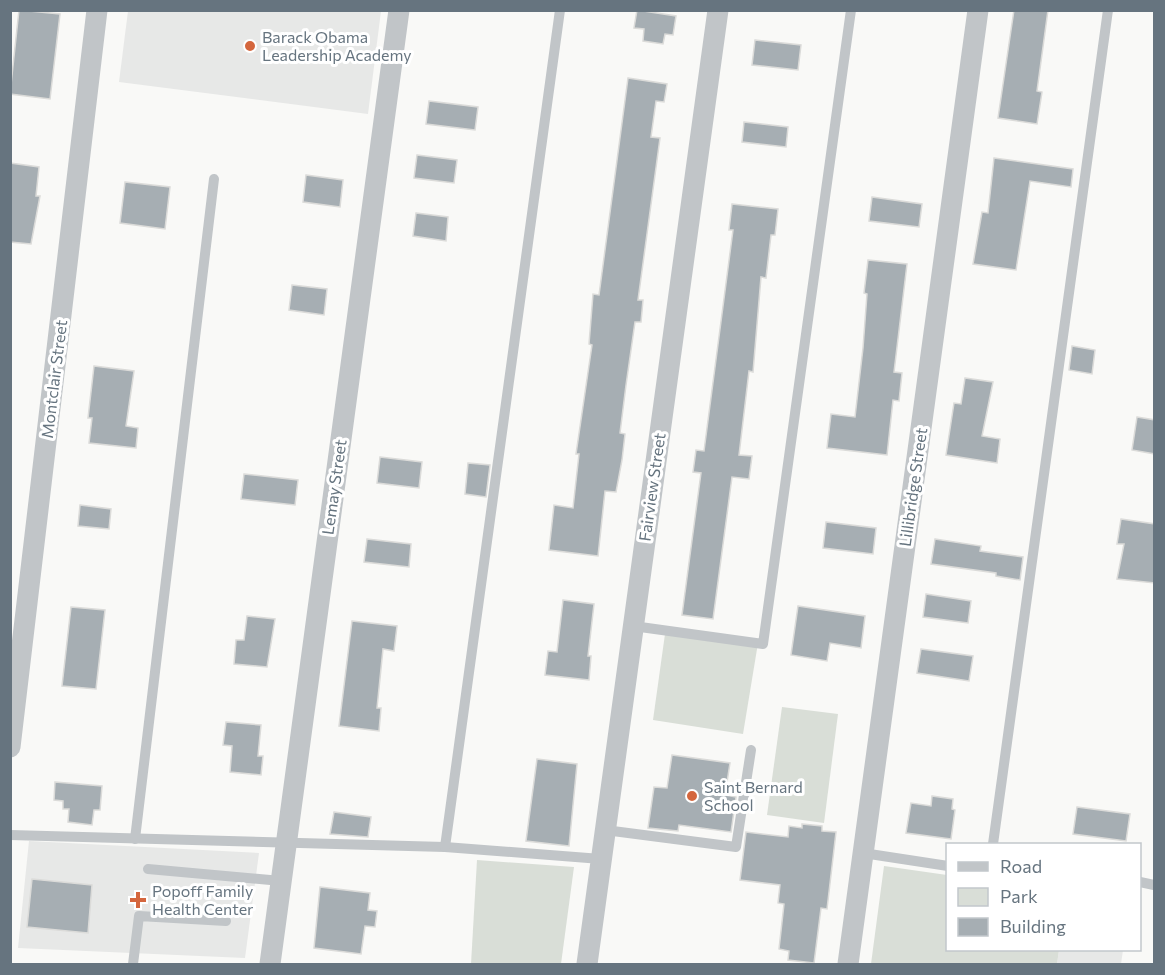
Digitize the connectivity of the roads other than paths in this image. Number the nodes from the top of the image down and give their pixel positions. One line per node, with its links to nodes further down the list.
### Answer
1 (97, 10): 10 (street, Montclair Street)
2 (399, 10): 16 (street, Lemay Street)
3 (560, 10): 17 (lane)
4 (718, 10): 9 (street, Fairview Street)
5 (851, 10): 9 (lane)
6 (978, 10): 18 (street, Lillibridge Street)
7 (1108, 10): 15 (lane)
8 (214, 178): 14 (lane)
9 (633, 626): 12 (street, Fairview Street)
10 (10, 747)
11 (751, 750): 12 (lane)
12 (605, 830): 19 (street, Fairview Street)
13 (10, 834): 14 (lane)
14 (135, 839): 16 (lane)
15 (993, 843)
16 (286, 844): 17 (lane); 22 (street, Lemay Street)
17 (445, 847): 19 (lane)
18 (863, 853): 20 (lane); 27 (street, Lillibridge Street)
19 (601, 859): 26 (street, Fairview Street)
20 (946, 866)
21 (148, 869): 22 (lane)
22 (281, 881): 25 (street, Lemay Street)
23 (226, 921): 24 (lane)
24 (133, 964)
25 (270, 964)
26 (587, 964)
27 (848, 964)

